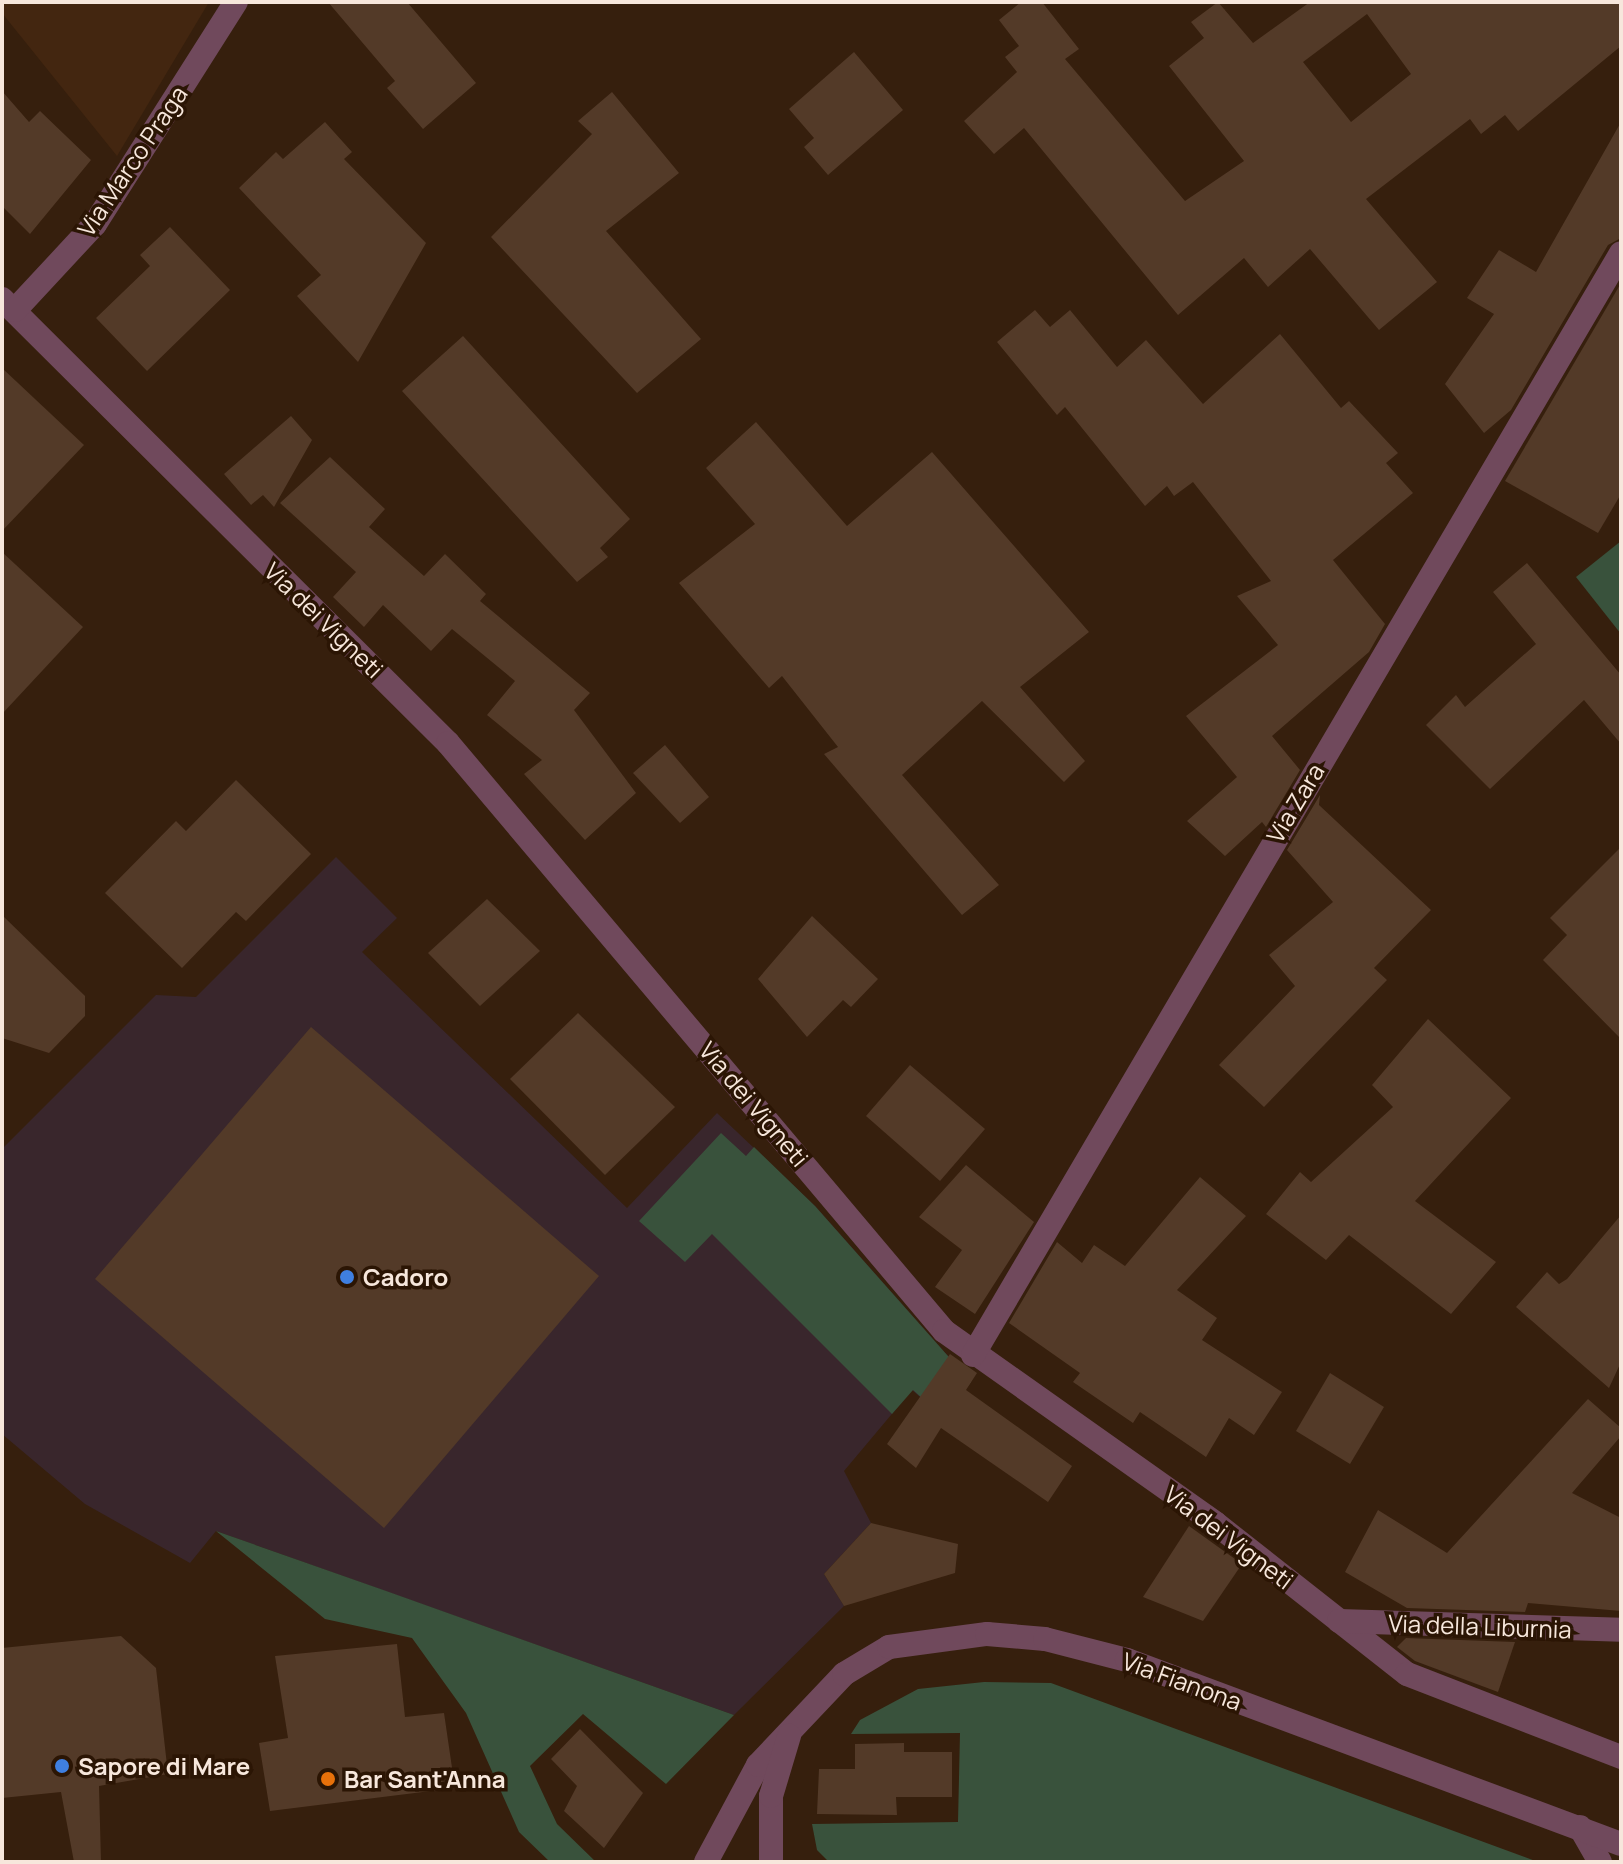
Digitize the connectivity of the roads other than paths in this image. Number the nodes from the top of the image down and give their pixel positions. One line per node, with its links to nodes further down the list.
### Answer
1 (236, 2): 3 (street, Via Marco Praga)
2 (1621, 253): 4 (street, Via Zara)
3 (8, 305): 4 (street, Via dei Vigneti)
4 (973, 1355): 5 (street, Via dei Vigneti)
5 (1339, 1621): 6 (street, Via della Liburnia); 8 (street, Via dei Vigneti)
6 (1621, 1630)
7 (793, 1722): 9 (street, Via Fianona); 11 (street, Via Fianona); 12 (street)
8 (1621, 1757)
9 (1580, 1827): 10 (street, Via Fianona); 13 (street)
10 (1621, 1844)
11 (706, 1862)
12 (771, 1862)
13 (1600, 1862)

